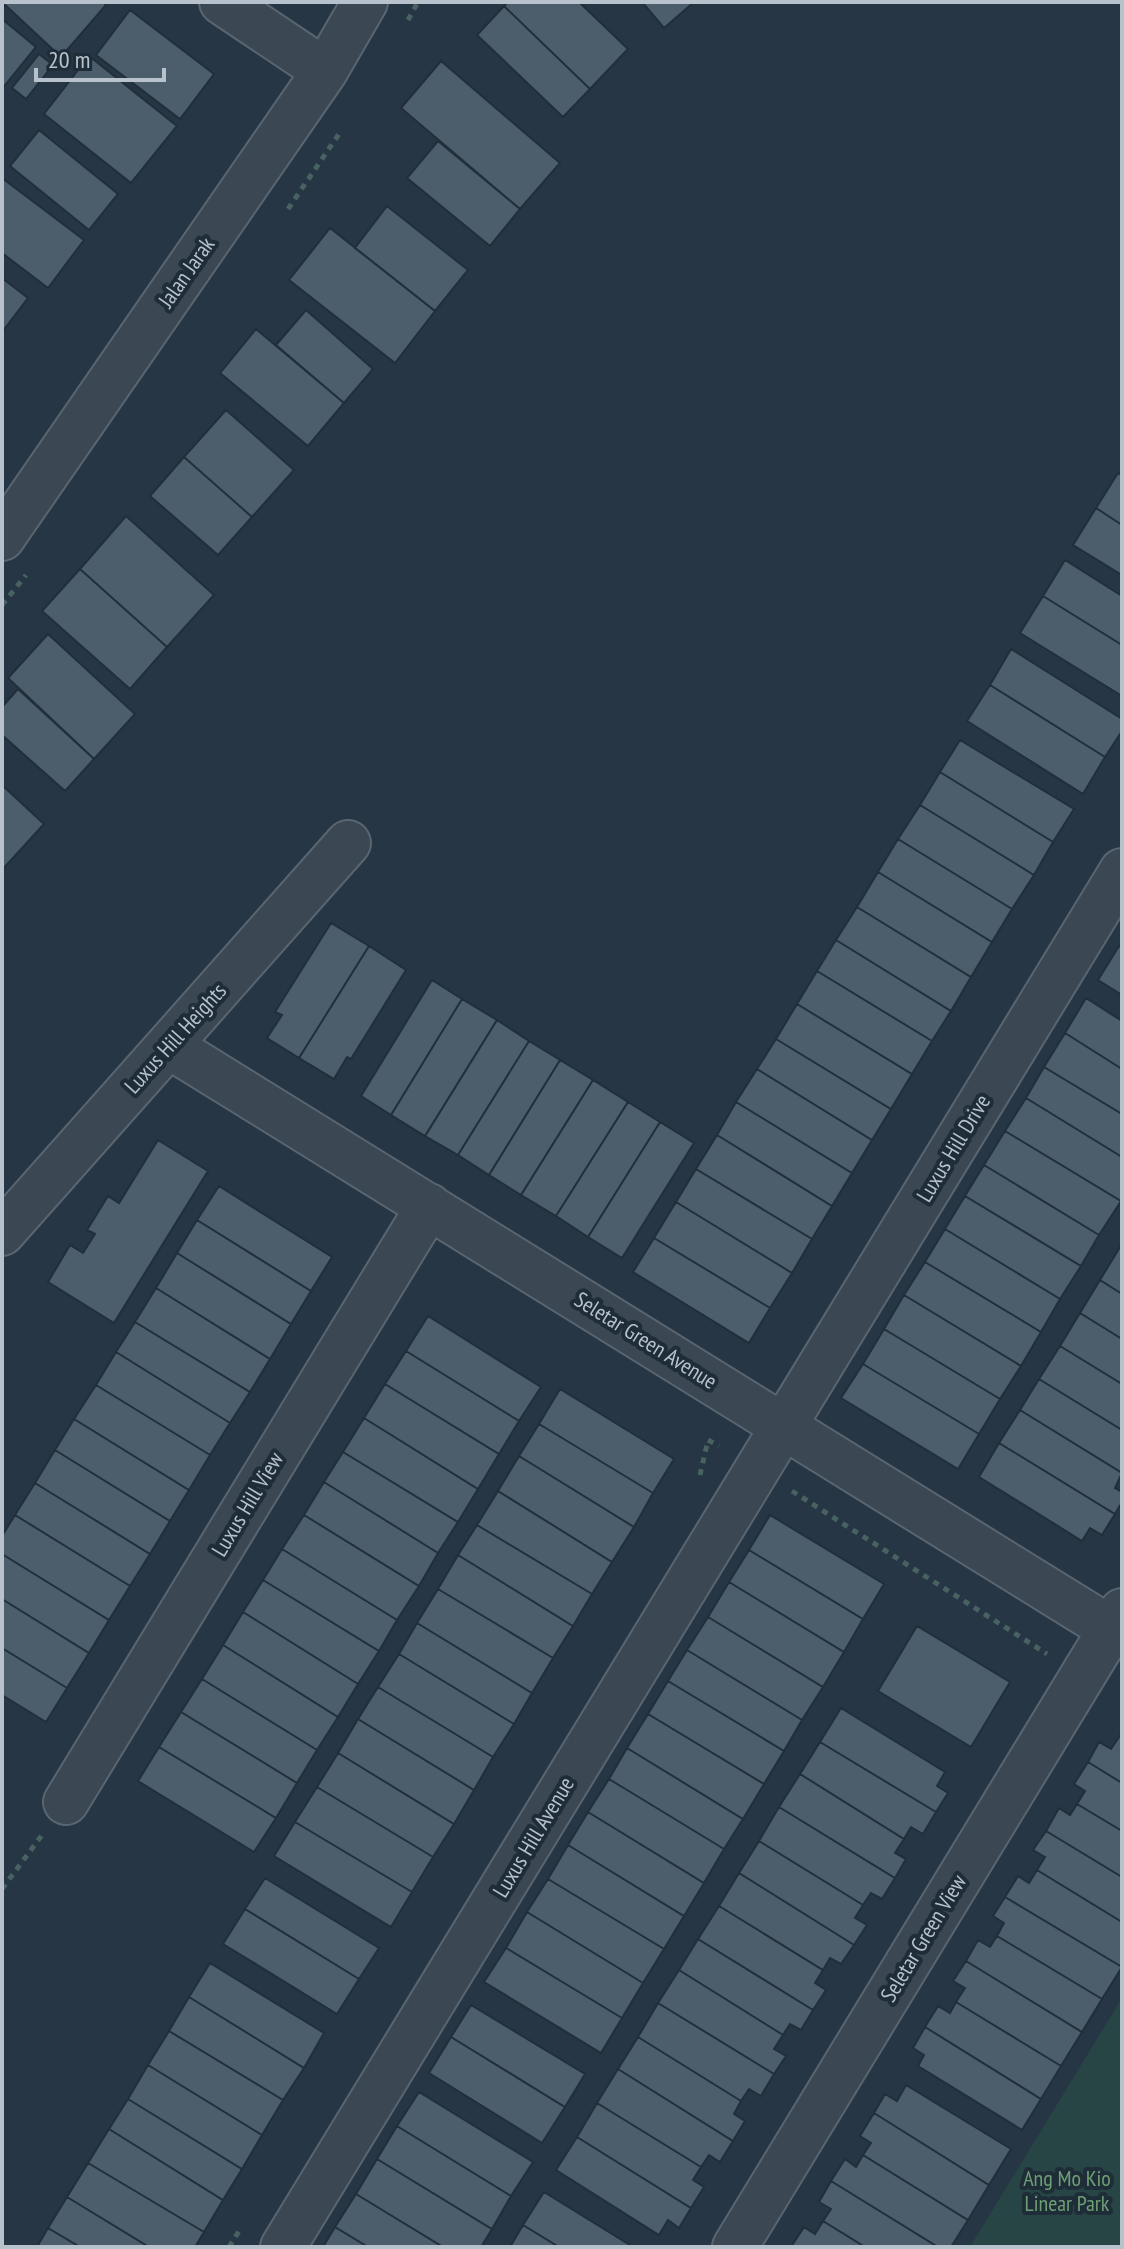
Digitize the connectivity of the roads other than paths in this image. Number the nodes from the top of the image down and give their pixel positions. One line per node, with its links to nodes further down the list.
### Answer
1 (222, 2): 3 (street)
2 (365, 2): 3 (street, Jalan Jarak)
3 (325, 71): 4 (street, Jalan Jarak)
4 (2, 538)
5 (348, 843): 7 (street, Luxus Hill Heights)
6 (1122, 871): 10 (street, Luxus Hill Drive)
7 (169, 1046): 8 (street, Seletar Green Avenue); 9 (street, Luxus Hill Heights)
8 (429, 1206): 10 (street, Seletar Green Avenue); 12 (street, Luxus Hill View)
9 (2, 1233)
10 (784, 1426): 11 (street, Seletar Green Avenue); 13 (street, Luxus Hill Avenue)
11 (1118, 1626): 14 (street, Seletar Green View)
12 (66, 1802)
13 (283, 2247)
14 (735, 2247)

